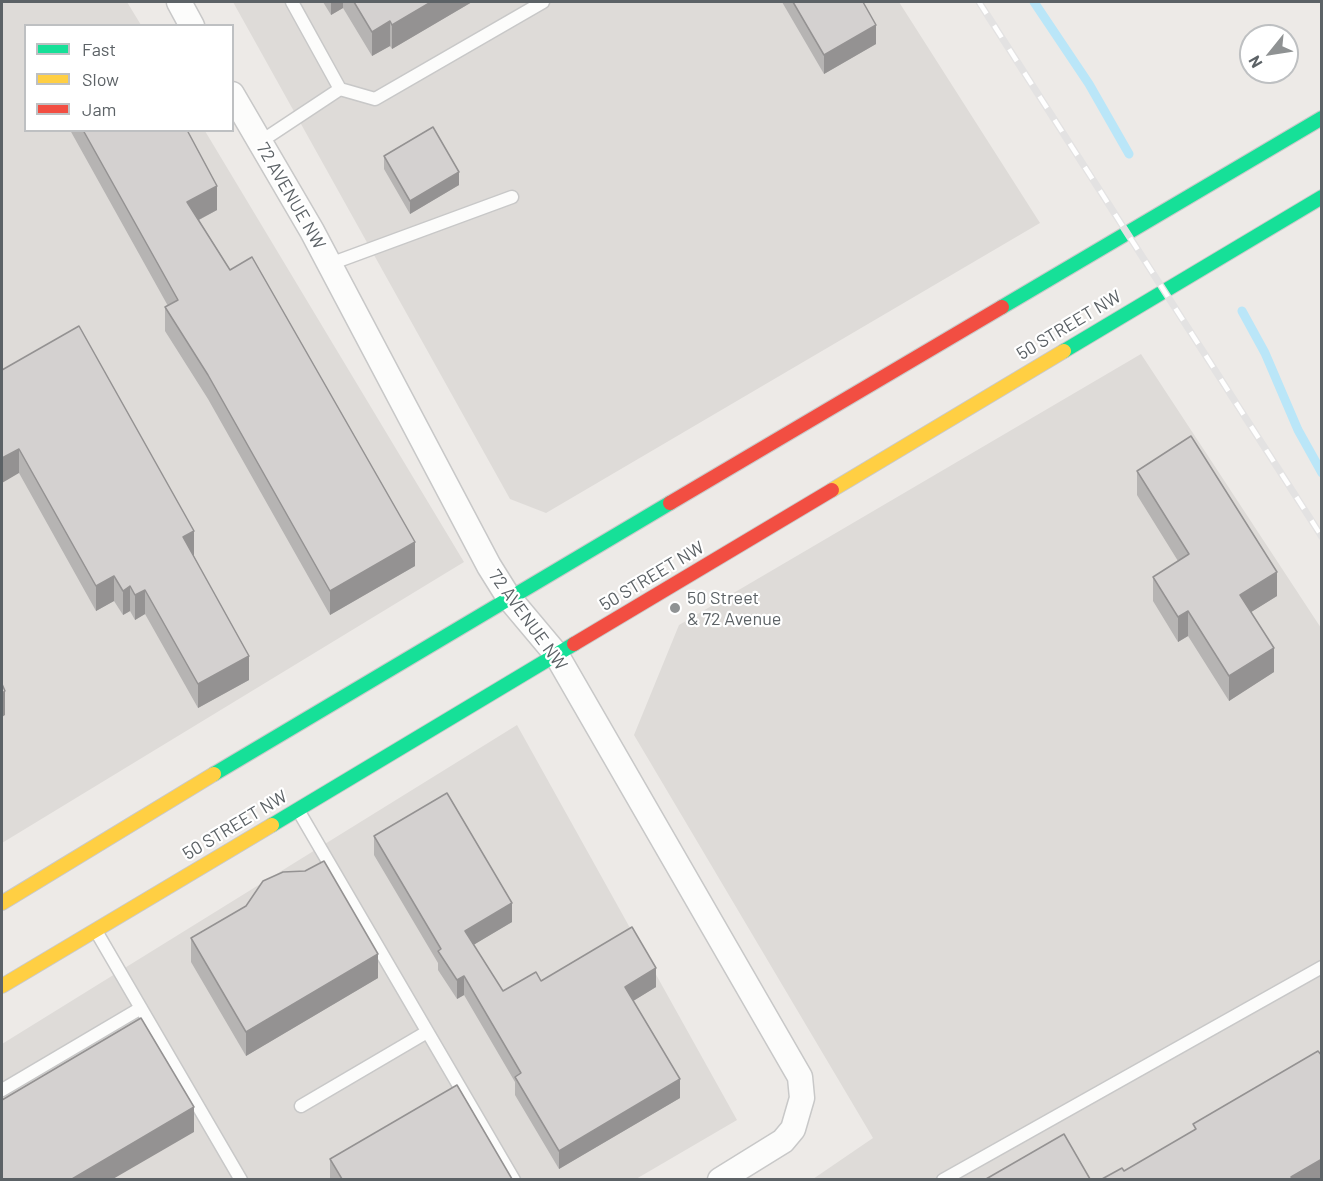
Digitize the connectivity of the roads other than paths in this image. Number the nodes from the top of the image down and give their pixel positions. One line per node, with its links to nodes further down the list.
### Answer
1 (178, 2): 4 (street)
2 (292, 2): 5 (lane)
3 (543, 2): 5 (lane)
4 (191, 24)
5 (340, 89): 8 (lane)
6 (234, 97): 8 (street, 72 AVENUE NW)
7 (1322, 118): 12 (main road)
8 (260, 142): 11 (street, 72 AVENUE NW)
9 (512, 196): 11 (lane)
10 (1322, 197): 13 (main road, 50 STREET NW)
11 (330, 264): 12 (street, 72 AVENUE NW)
12 (509, 598): 13 (street, 72 AVENUE NW); 15 (main road)
13 (556, 654): 14 (main road, 50 STREET NW); 25 (street, 72 AVENUE NW)
14 (297, 808): 16 (main road, 50 STREET NW); 20 (lane)
15 (2, 903)
16 (95, 930): 18 (main road, 50 STREET NW); 19 (lane)
17 (1322, 967): 26 (lane)
18 (2, 986)
19 (141, 1008): 21 (lane); 23 (lane)
20 (428, 1032): 22 (lane); 24 (lane)
21 (2, 1090)
22 (301, 1106)
23 (240, 1179)
24 (514, 1179)
25 (720, 1179)
26 (943, 1179)

